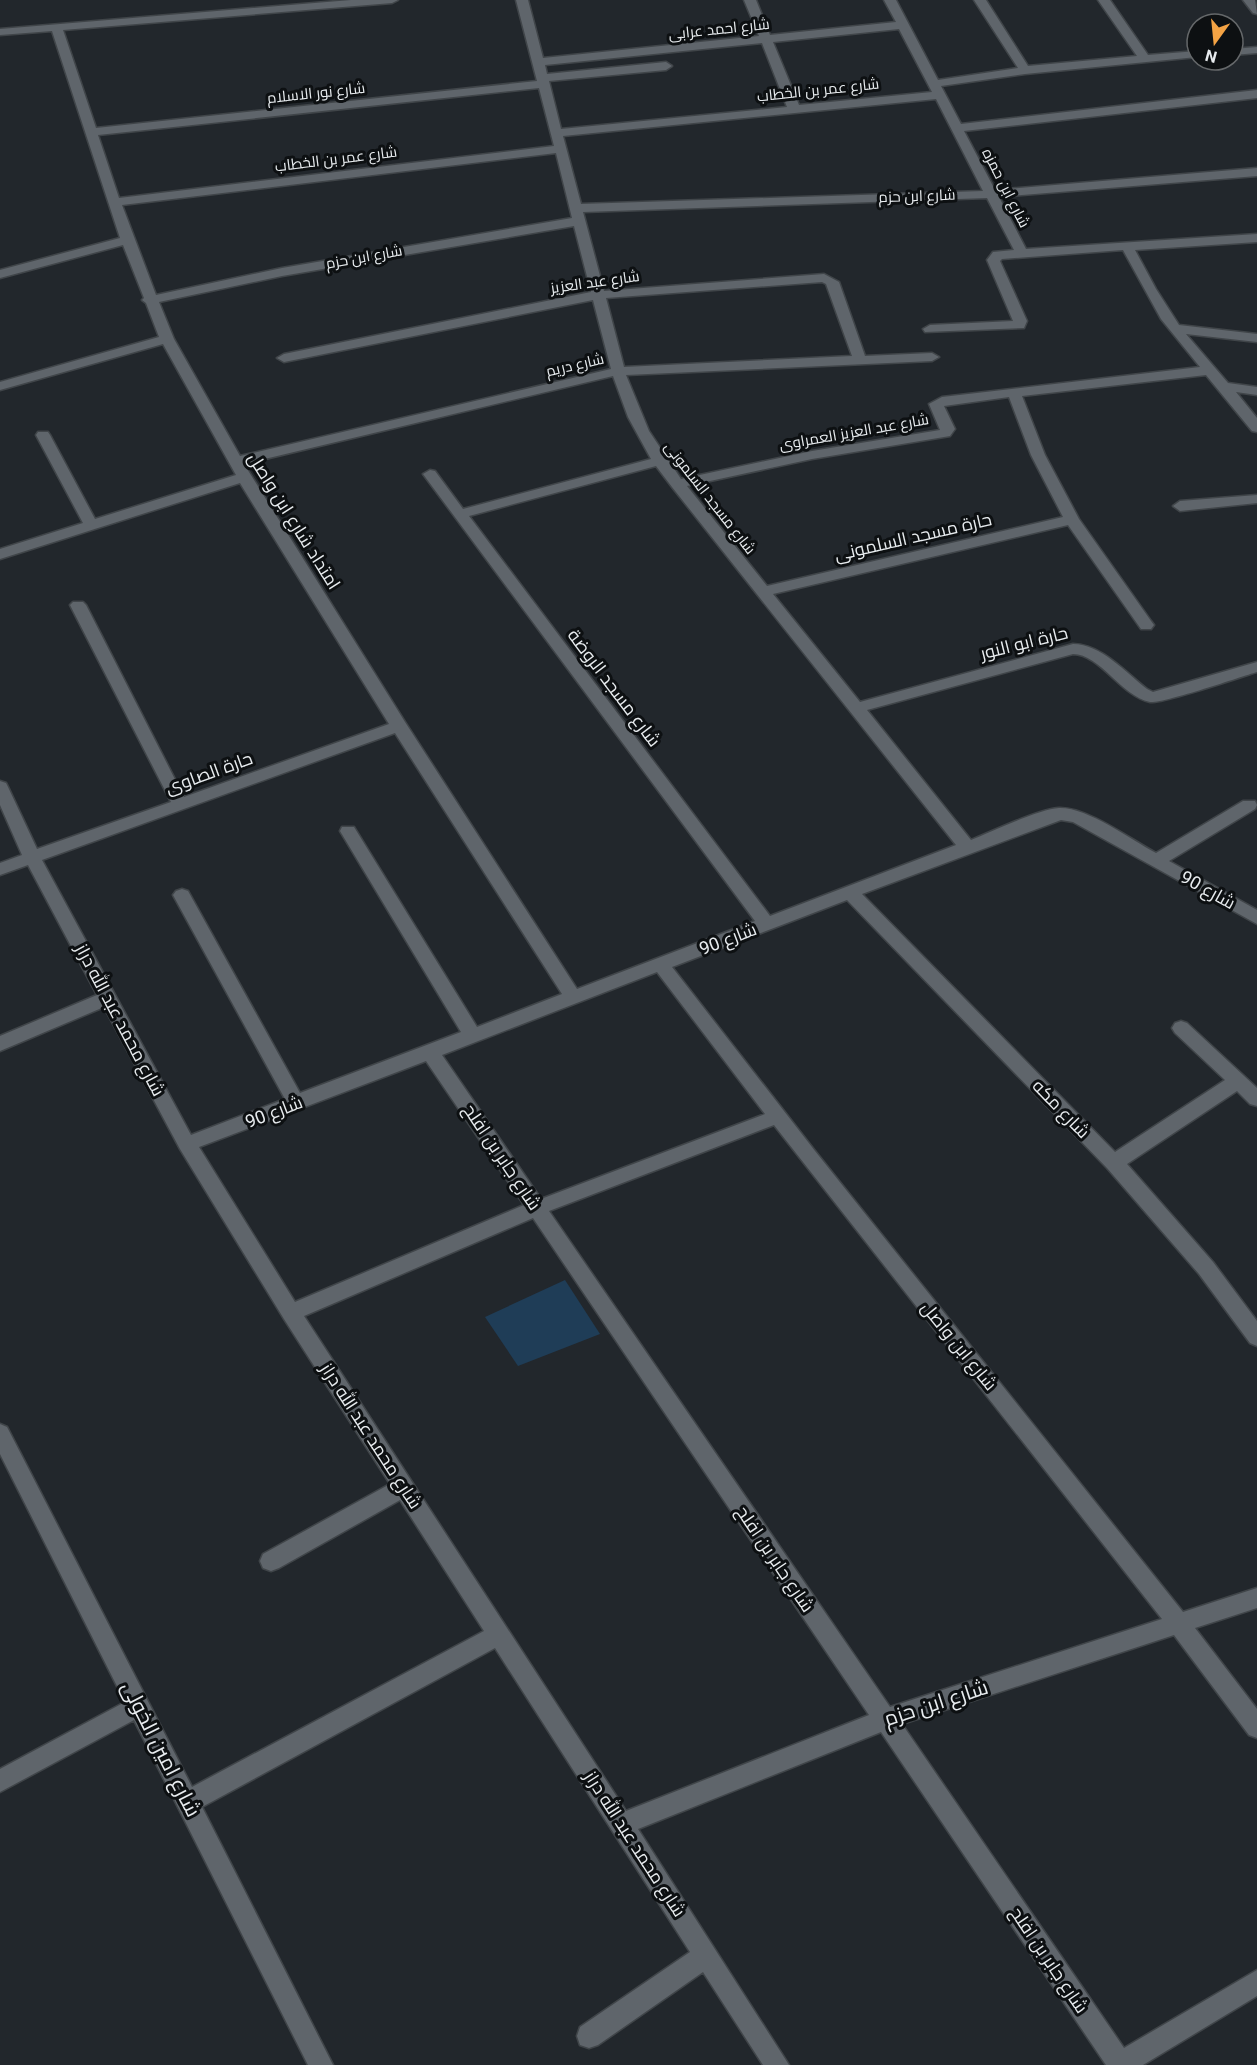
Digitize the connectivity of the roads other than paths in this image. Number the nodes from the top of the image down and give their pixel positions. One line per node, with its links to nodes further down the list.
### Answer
1 (392, 0): 10 (street)
2 (522, 0): 15 (street, شارع مسجد السلمونى)
3 (750, 0): 12 (street)
4 (890, 0): 9 (street, شارع ابن حمزه)
5 (980, 0): 17 (street)
6 (1104, 0): 14 (street)
7 (1249, 0): 8 (street)
8 (1257, 11)
9 (903, 25): 12 (street, شارع احمد عرابى); 19 (street, شارع ابن حمزه)
10 (57, 28): 11 (street); 23 (street, امتداد شارع ابن واصل)
11 (0, 32)
12 (766, 39): 15 (street, شارع احمد عرابى); 21 (street)
13 (1185, 55): 14 (street, شارع عمر بن الخطاب)
14 (1144, 58): 17 (street, شارع عمر بن الخطاب)
15 (538, 62): 18 (street, شارع مسجد السلمونى)
16 (666, 66): 18 (street, شارع نور الاسلام)
17 (1025, 70): 19 (street, شارع عمر بن الخطاب)
18 (543, 81): 23 (street, شارع نور الاسلام); 24 (street, شارع مسجد السلمونى)
19 (937, 89): 21 (street, شارع عمر بن الخطاب); 22 (street, شارع ابن حمزه)
20 (1257, 94): 22 (street)
21 (794, 109): 24 (street, شارع عمر بن الخطاب)
22 (957, 129): 27 (street, شارع ابن حمزه)
23 (91, 132): 28 (street, امتداد شارع ابن واصل)
24 (556, 133): 25 (street, شارع مسجد السلمونى)
25 (561, 149): 28 (street, شارع عمر بن الخطاب); 29 (street, شارع مسجد السلمونى)
26 (1257, 171): 27 (street, شارع ابن حزم)
27 (991, 194): 29 (street, شارع ابن حزم); 33 (street, شارع ابن حمزه)
28 (115, 202): 31 (street, امتداد شارع ابن واصل)
29 (578, 215): 35 (street, شارع مسجد السلمونى); 36 (street, شارع ابن حزم)
30 (1257, 238): 32 (street)
31 (126, 240): 34 (street); 36 (street, امتداد شارع ابن واصل)
32 (1127, 246): 33 (street); 38 (street)
33 (1022, 253): 37 (street, شارع ابن حمزه)
34 (0, 274)
35 (598, 295): 42 (street, شارع عبد العزيز); 43 (street, شارع عبد العزيز); 45 (street, شارع مسجد السلمونى)
36 (149, 300): 40 (street, امتداد شارع ابن واصل)
37 (930, 329)
38 (1176, 329): 39 (street); 44 (street)
39 (1257, 338)
40 (167, 339): 46 (street); 53 (street, امتداد شارع ابن واصل)
41 (932, 357): 43 (street, شارع دريم)
42 (284, 358)
43 (860, 360): 45 (street, شارع دريم)
44 (1210, 370): 47 (street); 49 (street, شارع عبد العزيز العمراوى)
45 (618, 371): 52 (street, شارع مسجد السلمونى); 53 (street, شارع دريم)
46 (0, 386)
47 (1227, 387): 48 (street); 50 (street)
48 (1257, 391)
49 (1014, 393): 56 (street, شارع عبد العزيز العمراوى); 60 (street)
50 (1257, 428)
51 (43, 435): 61 (street)
52 (659, 461): 56 (street, شارع مسجد السلمونى); 59 (street)
53 (234, 462): 55 (street, امتداد شارع ابن واصل)
54 (430, 474): 59 (street, شارع مسجد الروضة)
55 (244, 477): 61 (street); 68 (street, امتداد شارع ابن واصل)
56 (677, 484): 63 (street, شارع مسجد السلمونى)
57 (1257, 499): 58 (street)
58 (1180, 506)
59 (460, 514): 80 (street, شارع مسجد الروضة)
60 (1072, 520): 63 (street, حارة مسجد السلمونى); 65 (street)
61 (91, 525): 62 (street)
62 (0, 554)
63 (763, 592): 67 (street, شارع مسجد السلمونى)
64 (78, 605): 70 (street)
65 (1146, 625)
66 (1257, 667): 67 (street, حارة ابو النور)
67 (856, 708): 73 (street, شارع مسجد السلمونى)
68 (399, 726): 70 (street, حارة الصاوى); 83 (street, امتداد شارع ابن واصل)
69 (0, 787): 74 (street, شارع محمد عبد الله دراز)
70 (180, 804): 74 (street, حارة الصاوى)
71 (1249, 805): 75 (street)
72 (348, 831): 85 (street)
73 (968, 848): 75 (street, شارع 90); 77 (street, شارع 90)
74 (32, 857): 76 (street); 82 (street, شارع محمد عبد الله دراز)
75 (1156, 861): 79 (street, شارع 90)
76 (0, 869)
77 (851, 892): 80 (street, شارع 90); 93 (street, شارع مكه)
78 (183, 895): 90 (street)
79 (1257, 918)
80 (766, 925): 81 (street, شارع 90)
81 (661, 965): 83 (street, شارع 90); 91 (street, شارع ابن واصل)
82 (107, 998): 86 (street); 92 (street, شارع محمد عبد الله دراز)
83 (574, 998): 85 (street, شارع 90)
84 (1180, 1028): 88 (street)
85 (473, 1036): 87 (street, شارع 90)
86 (0, 1044)
87 (430, 1052): 90 (street, شارع 90); 94 (street, شارع جابر بن افلح)
88 (1238, 1081): 89 (street); 93 (street)
89 (1257, 1099)
90 (296, 1103): 92 (street, شارع 90)
91 (776, 1117): 94 (street); 101 (street, شارع ابن واصل)
92 (187, 1144): 95 (street, شارع محمد عبد الله دراز)
93 (1114, 1163): 96 (street, شارع مكه)
94 (537, 1208): 95 (street); 104 (street, شارع جابر بن افلح)
95 (291, 1313): 98 (street, شارع محمد عبد الله دراز)
96 (1257, 1337)
97 (0, 1433): 103 (street, شارع امين الخولى)
98 (405, 1487): 99 (street); 102 (street, شارع محمد عبد الله دراز)
99 (271, 1561)
100 (1257, 1598): 101 (street, شارع ابن حزم)
101 (1181, 1624): 104 (street, شارع ابن حزم); 105 (street, شارع ابن واصل)
102 (499, 1634): 107 (street); 108 (street, شارع محمد عبد الله دراز)
103 (139, 1706): 106 (street); 107 (street, شارع امين الخولى)
104 (885, 1719): 108 (street, شارع ابن حزم); 114 (street, شارع جابر بن افلح)
105 (1257, 1727)
106 (0, 1781)
107 (188, 1803): 112 (street, شارع امين الخولى)
108 (622, 1824): 109 (street, شارع محمد عبد الله دراز)
109 (706, 1955): 111 (street); 113 (street, شارع محمد عبد الله دراز)
110 (1257, 1982): 114 (street)
111 (589, 2036)
112 (321, 2065)
113 (777, 2065)
114 (1120, 2065)

